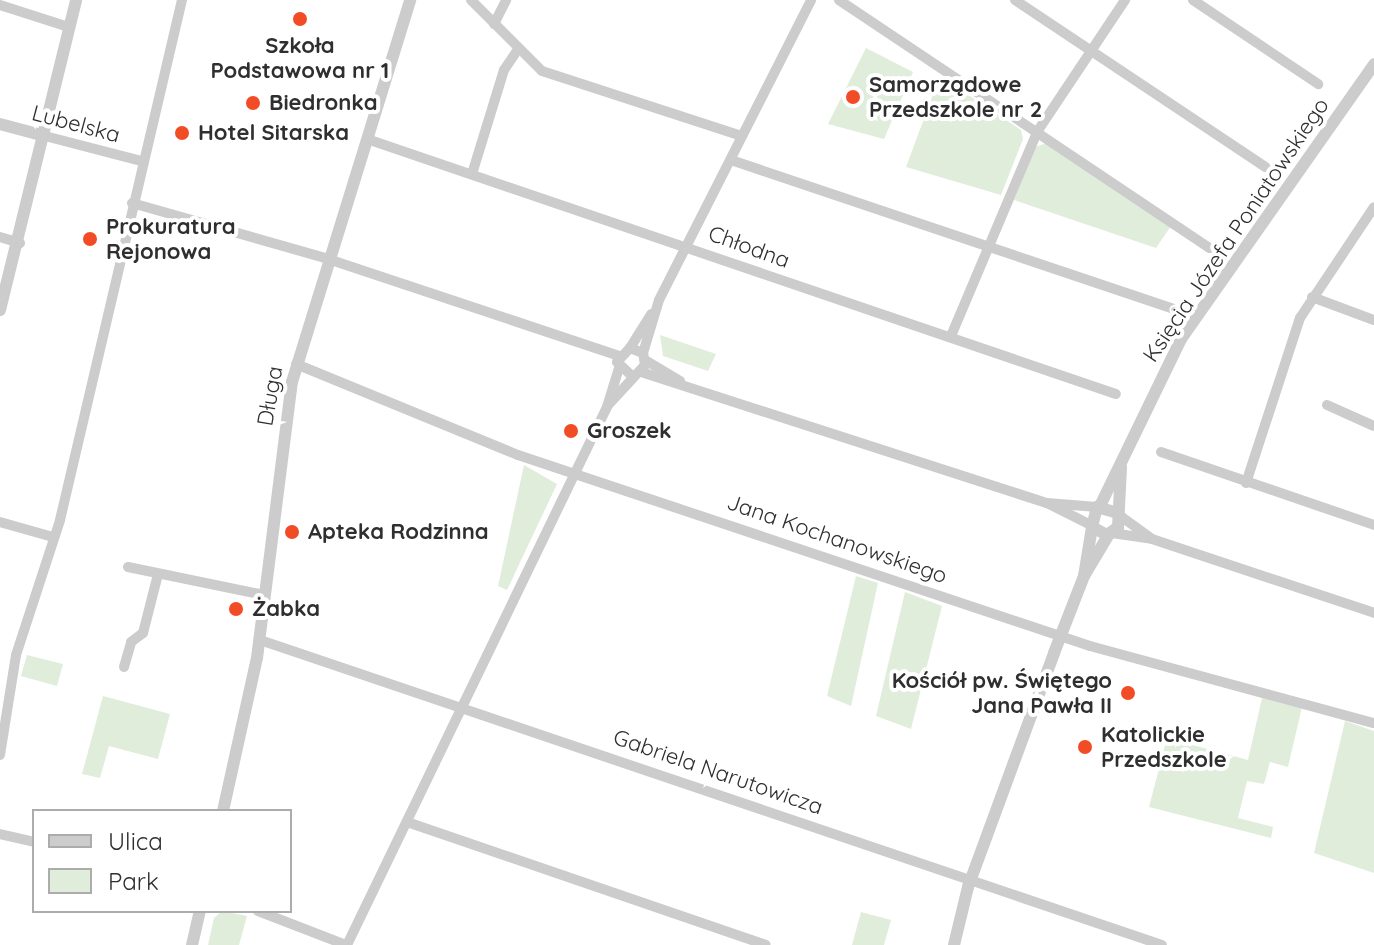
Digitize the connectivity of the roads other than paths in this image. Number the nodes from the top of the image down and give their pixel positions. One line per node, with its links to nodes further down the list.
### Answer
1 (76, 0): 13 (street)
2 (182, 0): 24 (street)
3 (410, 0): 22 (street, Długa)
4 (471, 0): 12 (street)
5 (506, 0): 12 (street)
6 (811, 0): 21 (street)
7 (839, 0): 19 (street)
8 (1015, 0): 15 (street)
9 (1125, 0): 15 (street)
10 (1193, 0): 17 (street)
11 (0, 5): 13 (street)
12 (494, 24): 14 (street)
13 (69, 27): 20 (street)
14 (518, 49): 21 (street); 26 (street)
15 (1091, 50): 19 (street); 25 (street)
16 (1374, 64): 53 (street, Księcia Józefa Poniatowskiego)
17 (1318, 84)
18 (0, 124): 20 (street, Lubelska)
19 (1037, 132): 32 (street); 33 (street)
20 (45, 136): 24 (street, Lubelska); 30 (street)
21 (742, 136): 23 (street)
22 (367, 139): 26 (street, Chłodna); 34 (street, Długa)
23 (731, 160): 31 (street); 32 (street)
24 (142, 161): 27 (street)
25 (1265, 167)
26 (472, 174): 31 (street, Chłodna)
27 (132, 203): 34 (street); 63 (street)
28 (1372, 215): 35 (street)
29 (0, 237): 30 (street)
30 (20, 243): 37 (street)
31 (687, 245): 38 (street); 40 (street, Chłodna)
32 (990, 248): 36 (street); 40 (street)
33 (1210, 248)
34 (328, 259): 42 (street); 44 (street, Długa)
35 (1312, 297): 39 (street); 55 (street)
36 (1172, 308)
37 (0, 310)
38 (654, 310): 41 (street); 43 (street)
39 (1374, 320)
40 (951, 336): 48 (street, Chłodna)
41 (630, 348): 42 (street); 43 (street)
42 (619, 356): 45 (street)
43 (644, 357): 46 (street); 47 (street)
44 (296, 364): 54 (street, Jana Kochanowskiego); 68 (street, Długa)
45 (619, 368): 46 (street); 50 (street)
46 (636, 374): 47 (street); 50 (street)
47 (682, 382): 56 (street)
48 (1116, 394)
49 (1327, 405): 51 (street)
50 (607, 407): 54 (street)
51 (1374, 426)
52 (1161, 452): 55 (street)
53 (1121, 467): 57 (street, Księcia Józefa Poniatowskiego); 58 (street, Księcia Józefa Poniatowskiego)
54 (574, 473): 70 (street, Jana Kochanowskiego); 73 (street)
55 (1246, 483): 60 (street)
56 (1047, 503): 57 (street); 61 (street)
57 (1099, 506): 58 (street); 61 (street, Księcia Józefa Poniatowskiego)
58 (1118, 514): 62 (street, Księcia Józefa Poniatowskiego); 64 (street)
59 (0, 522): 63 (street)
60 (1374, 525)
61 (1091, 526): 62 (street); 67 (street)
62 (1111, 534): 64 (street); 67 (street)
63 (53, 537): 75 (street)
64 (1152, 539): 69 (street)
65 (128, 567): 66 (street)
66 (158, 574): 68 (street); 72 (street)
67 (1084, 576): 70 (street)
68 (264, 595): 71 (street, Długa)
69 (1374, 613)
70 (1061, 635): 74 (street, Jana Kochanowskiego); 80 (street)
71 (260, 640): 73 (street, Gabriela Narutowicza); 76 (street, Długa)
72 (124, 667)
73 (463, 706): 77 (street); 80 (street, Gabriela Narutowicza)
74 (1374, 723)
75 (0, 755)
76 (223, 809)
77 (407, 822): 84 (street); 85 (street)
78 (0, 834): 79 (street)
79 (32, 842)
80 (971, 880): 86 (street); 87 (street, Gabriela Narutowicza)
81 (200, 913): 83 (street)
82 (263, 913): 84 (street)
83 (192, 945)
84 (347, 945)
85 (766, 945)
86 (954, 945)
87 (1162, 945)

